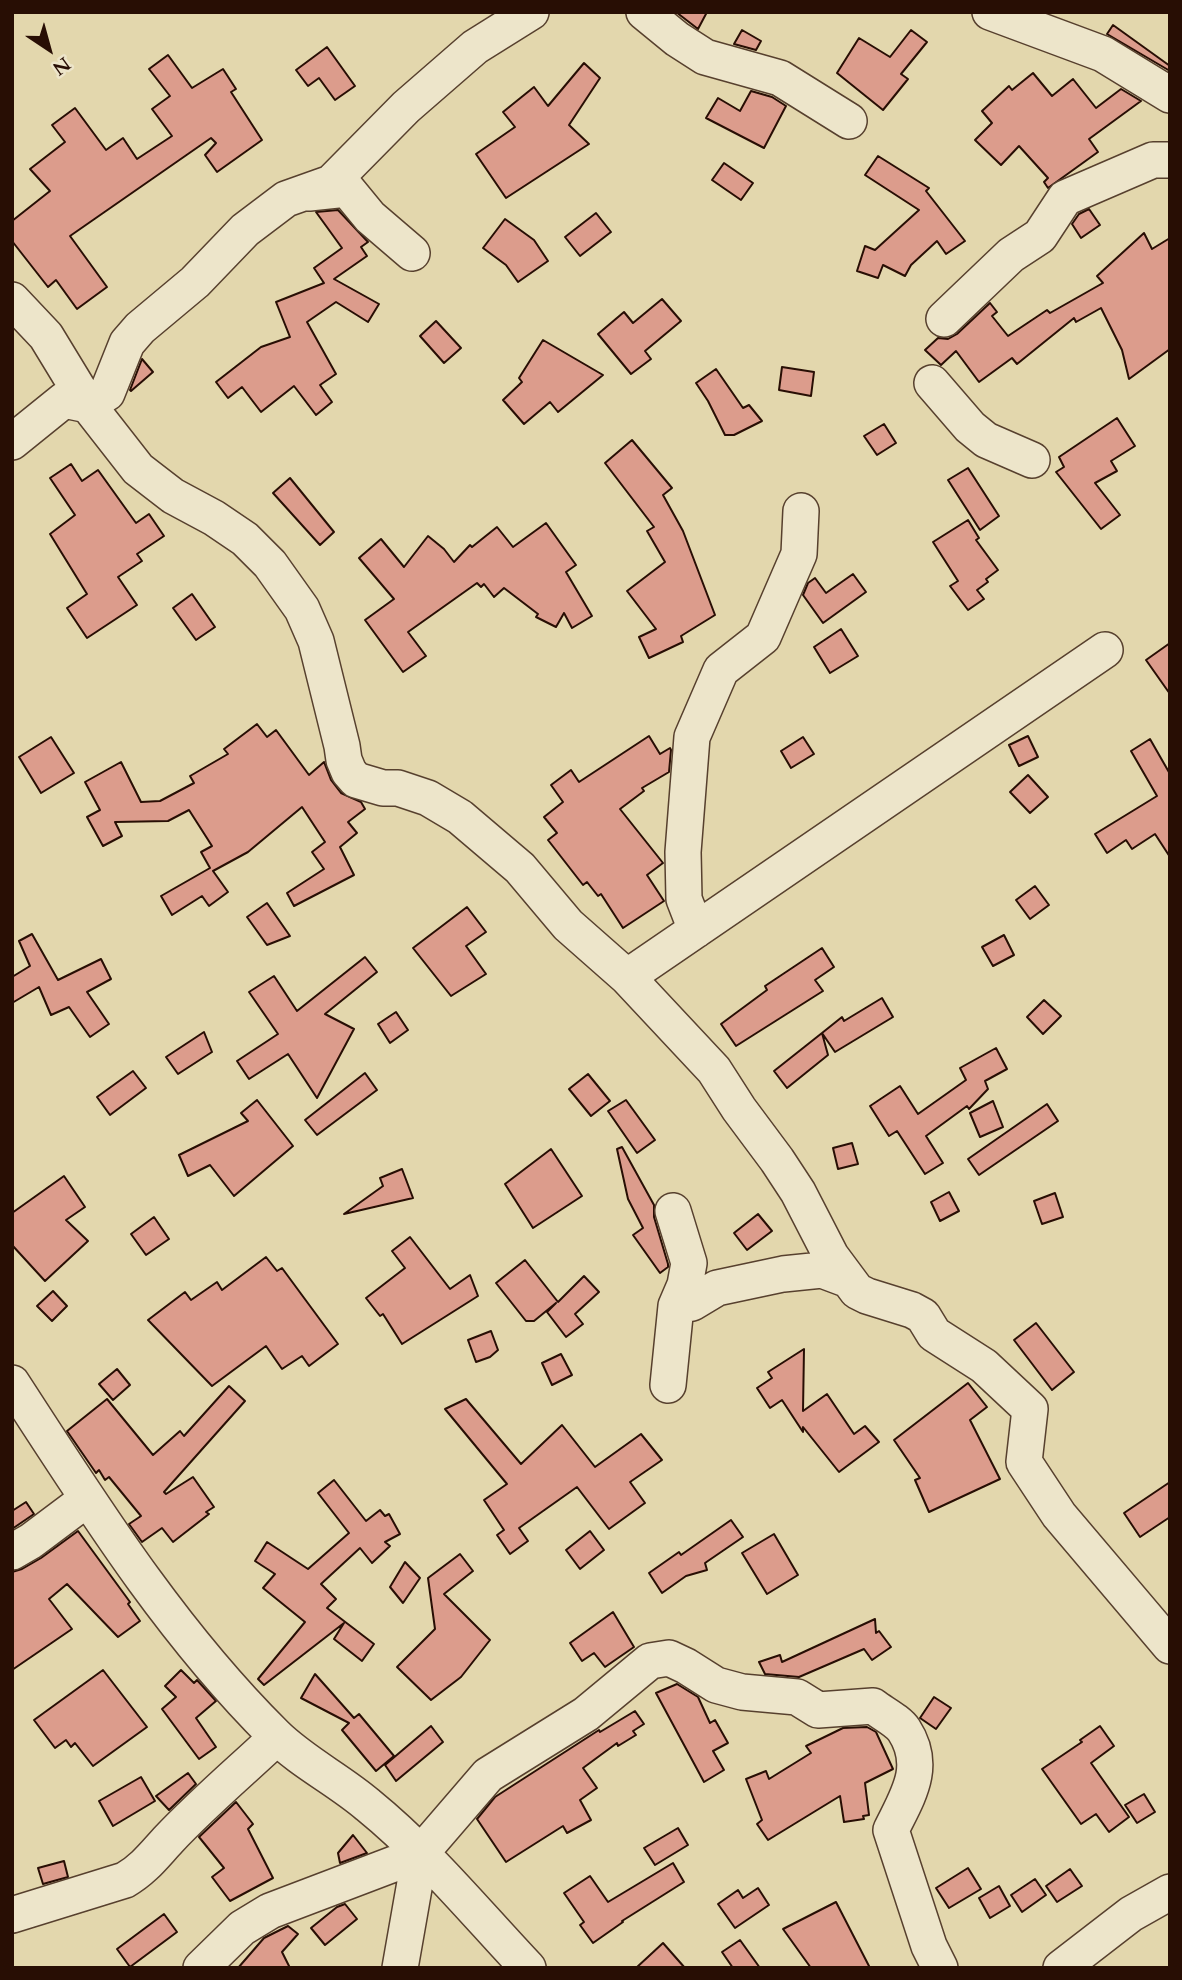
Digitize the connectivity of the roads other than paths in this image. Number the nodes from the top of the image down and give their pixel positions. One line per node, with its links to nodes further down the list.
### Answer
1 (643, 12): 5 (street)
2 (989, 12): 4 (street)
3 (530, 13): 7 (street)
4 (1170, 95)
5 (849, 121)
6 (1170, 160): 10 (street)
7 (298, 194): 8 (street); 12 (street)
8 (412, 253)
9 (12, 300): 12 (street)
10 (944, 319)
11 (932, 383): 14 (street)
12 (88, 405): 13 (street); 18 (street)
13 (12, 442)
14 (1032, 460)
15 (802, 511): 17 (street)
16 (1105, 650): 17 (street)
17 (696, 930): 18 (street)
18 (627, 977): 20 (street)
19 (673, 1211): 21 (street)
20 (846, 1279): 21 (street); 26 (street)
21 (676, 1306): 23 (street)
22 (12, 1382): 24 (street)
23 (668, 1385)
24 (87, 1499): 25 (street); 27 (street)
25 (12, 1552)
26 (1170, 1646)
27 (277, 1737): 28 (street); 30 (street)
28 (421, 1854): 31 (street); 32 (street); 33 (street); 34 (street)
29 (1170, 1892): 35 (street)
30 (12, 1915)
31 (201, 1968)
32 (400, 1968)
33 (528, 1968)
34 (940, 1968)
35 (1061, 1968)

